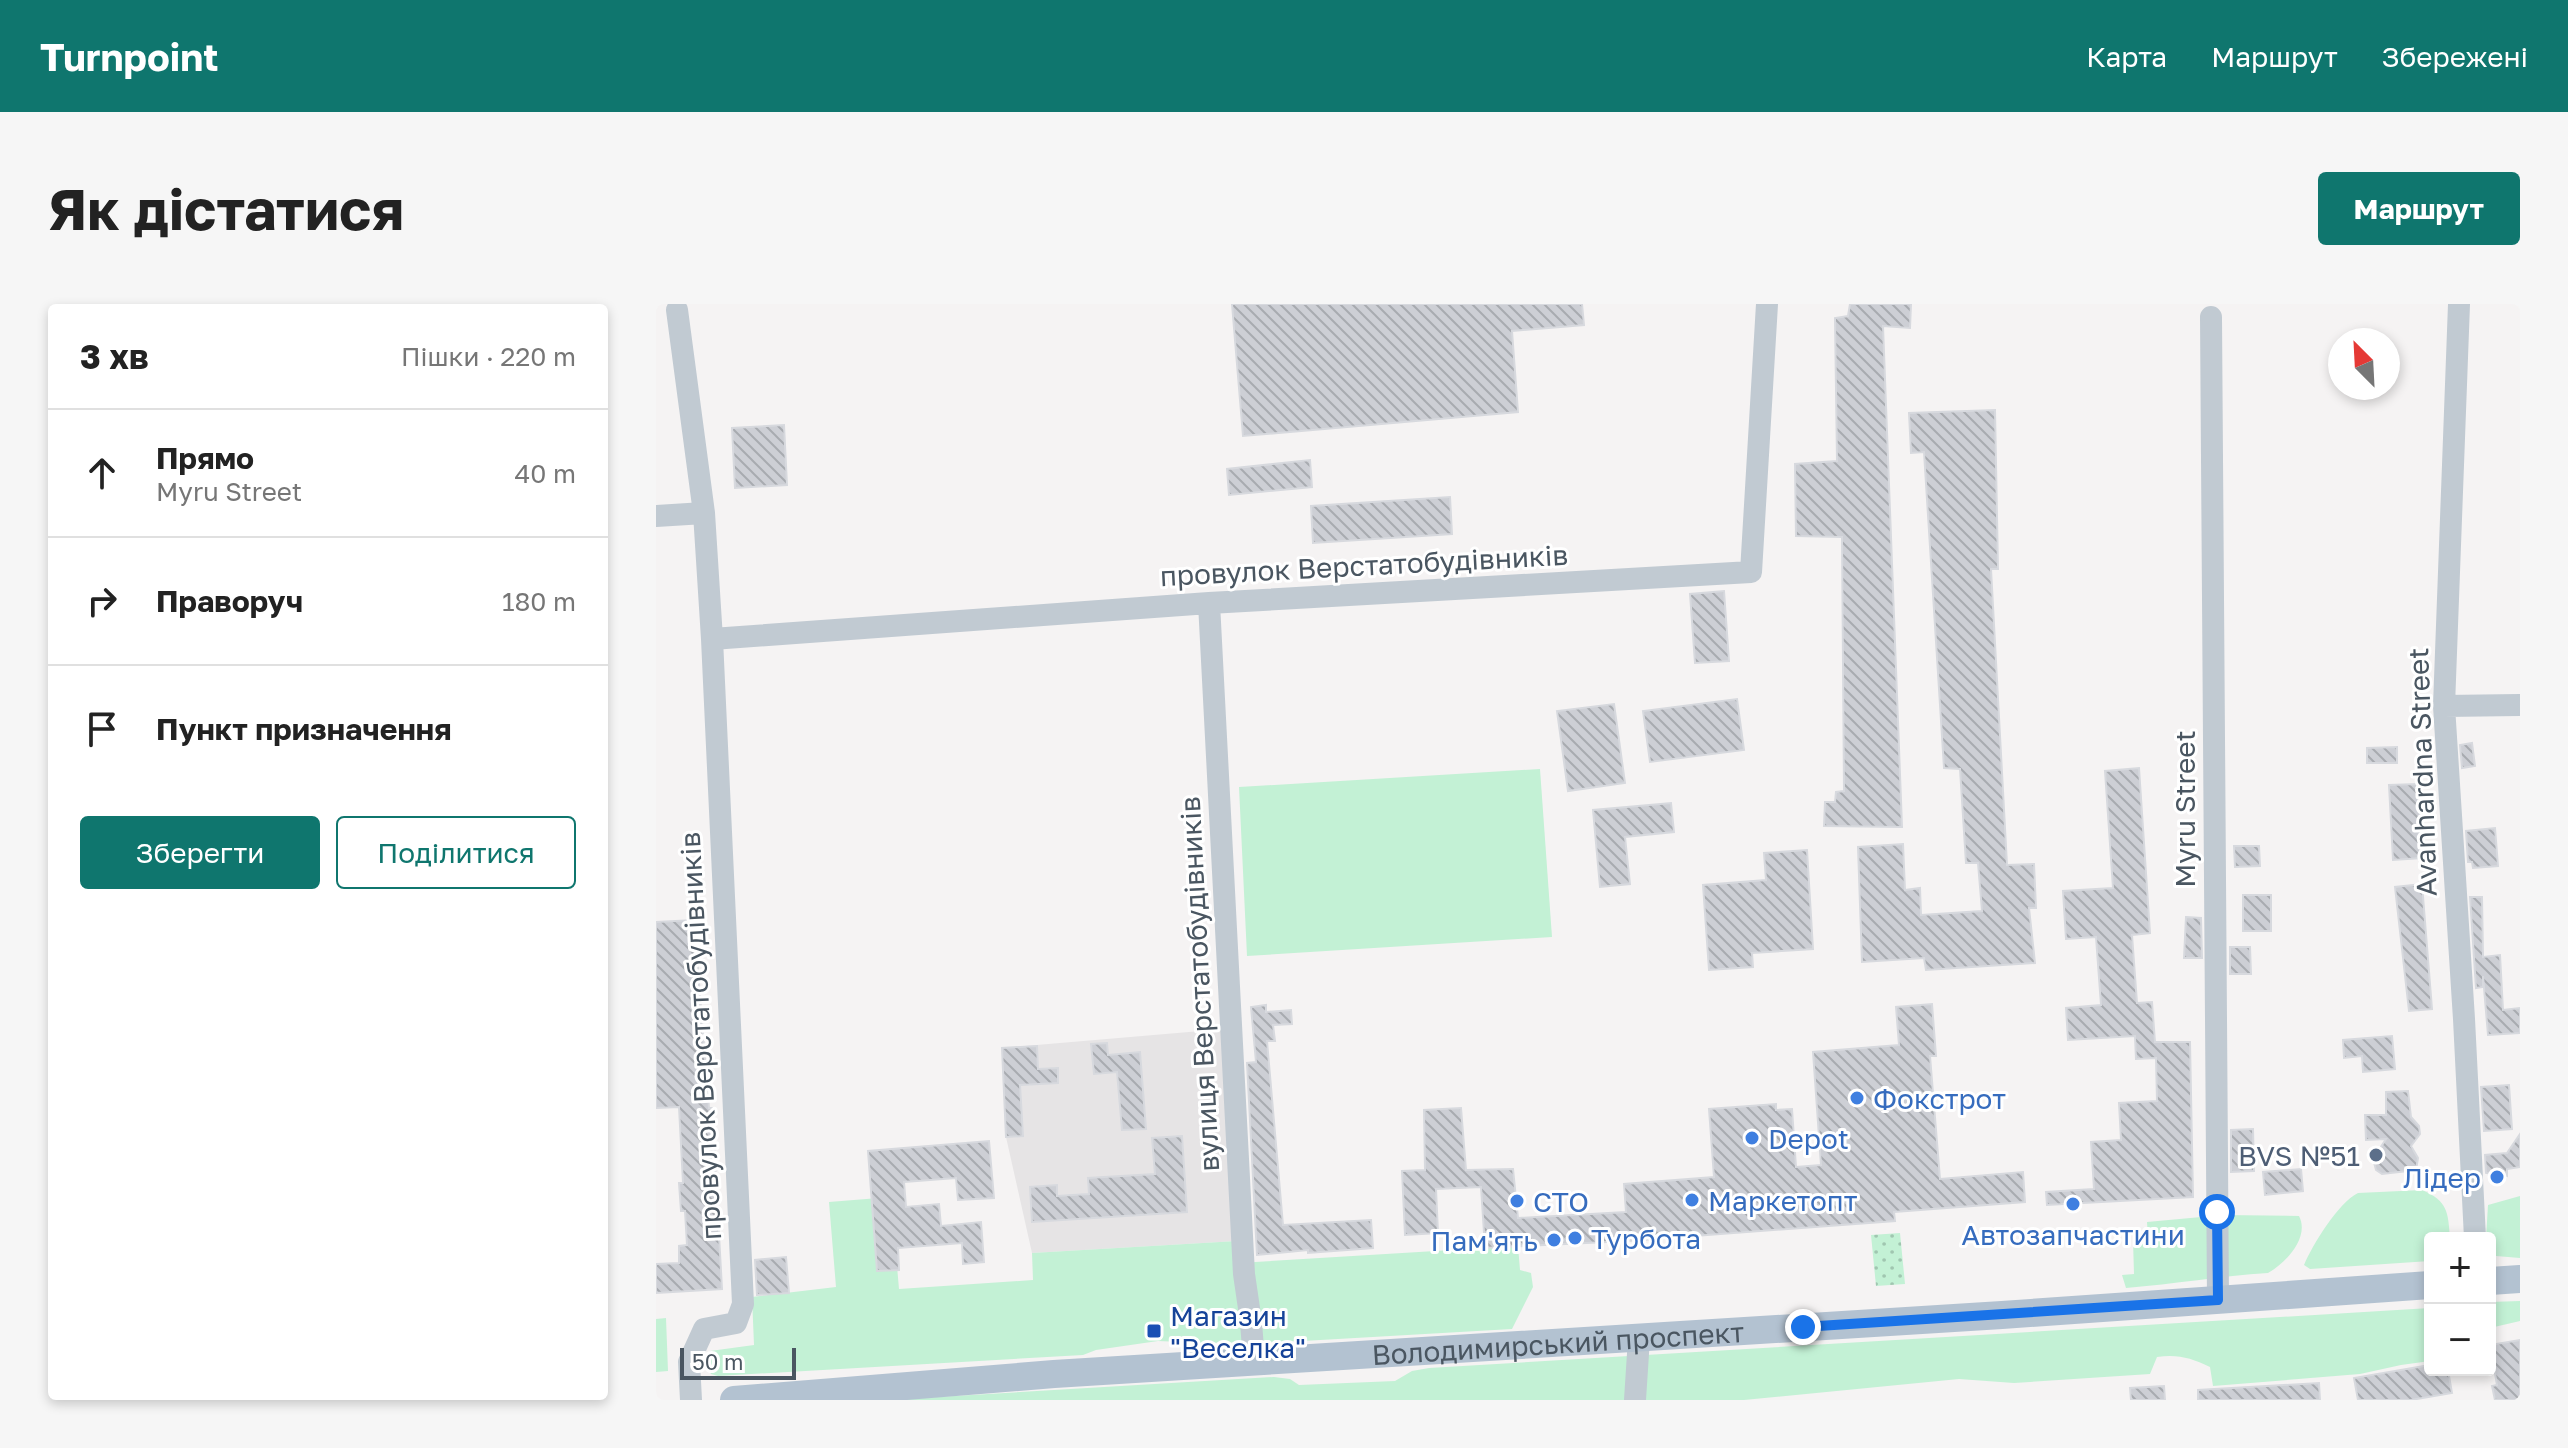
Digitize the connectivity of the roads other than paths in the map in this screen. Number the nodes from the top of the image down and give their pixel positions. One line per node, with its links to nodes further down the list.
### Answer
1 (1767, 304): 7 (street, провулок Верстатобудівників)
2 (2459, 304): 10 (street, Avanhardna Street)
3 (677, 310): 5 (street, провулок Верстатобудівників)
4 (2211, 317): 15 (street, Myru Street)
5 (704, 513): 6 (street); 8 (street, провулок Верстатобудівників)
6 (656, 516)
7 (1209, 603): 8 (street, провулок Верстатобудівників); 17 (street, вулиця Верстатобудівників)
8 (712, 639): 18 (street, провулок Верстатобудівників)
9 (2520, 705): 10 (street)
10 (2444, 706): 11 (street, Avanhardna Street)
11 (2475, 1232)
12 (2520, 1279): 13 (main road)
13 (2496, 1281)
14 (2424, 1285): 15 (main road, Володимирський проспект)
15 (2218, 1300): 16 (main road, Володимирський проспект)
16 (1639, 1338): 17 (main road, Володимирський проспект); 20 (street)
17 (1254, 1362): 19 (main road, Володимирський проспект)
18 (691, 1400)
19 (734, 1400)
20 (1635, 1400)

